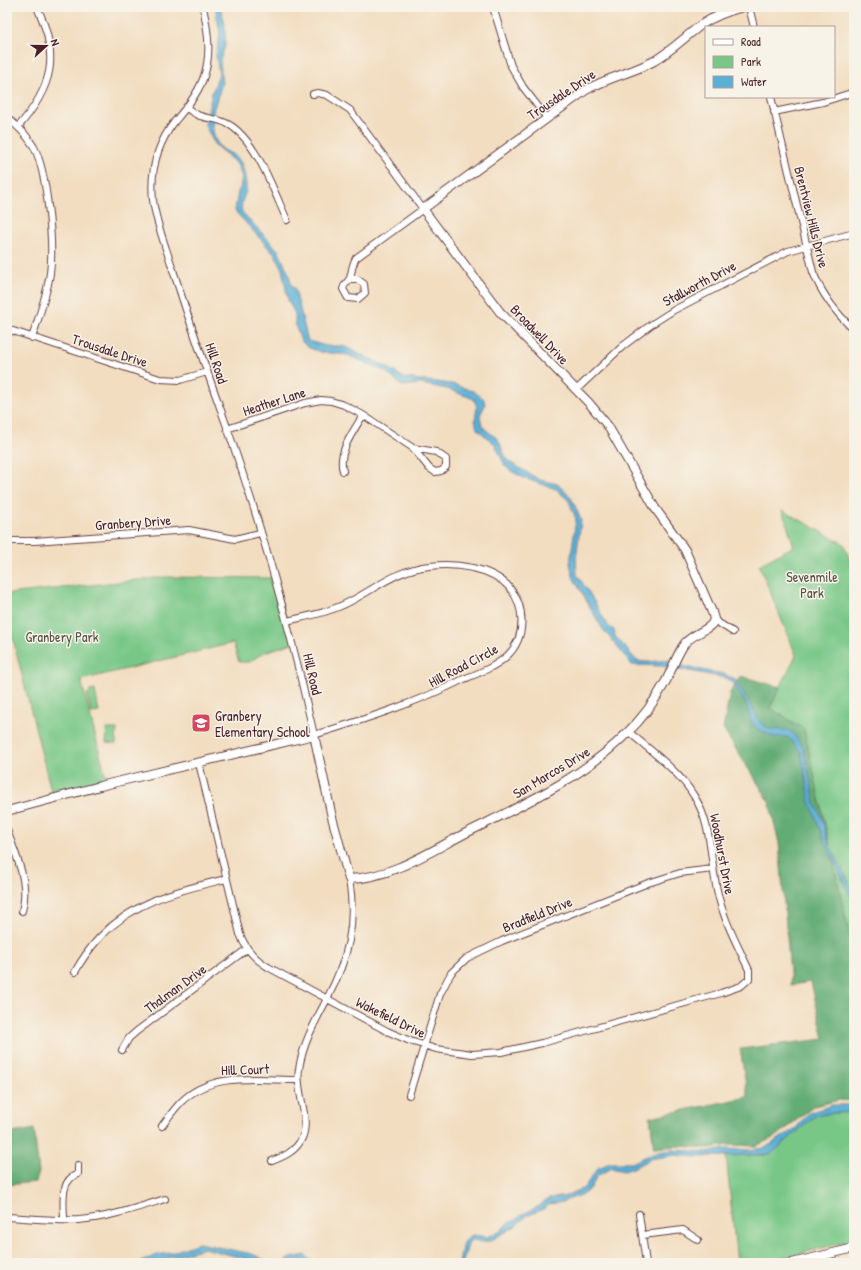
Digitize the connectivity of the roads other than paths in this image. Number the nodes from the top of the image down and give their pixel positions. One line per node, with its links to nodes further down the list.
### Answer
1 (37, 7): 14 (street)
2 (203, 7): 10 (street, Hill Road)
3 (493, 7): 13 (street)
4 (743, 7): 13 (street, Trousdale Drive)
5 (749, 7): 6 (street)
6 (754, 26)
7 (854, 92): 11 (street)
8 (313, 94): 15 (street, Broadwell Drive)
9 (771, 98): 11 (street, Brentview Hills Drive)
10 (186, 107): 16 (street); 23 (street, Hill Road)
11 (774, 112): 18 (street, Brentview Hills Drive)
12 (7, 118): 14 (street)
13 (547, 118): 15 (street, Trousdale Drive)
14 (18, 127): 22 (street)
15 (423, 209): 19 (street); 24 (street, Broadwell Drive)
16 (287, 220)
17 (854, 232): 18 (street, Stallworth Drive)
18 (805, 246): 21 (street, Brentview Hills Drive); 24 (street, Stallworth Drive)
19 (350, 279)
20 (7, 329): 22 (street, Trousdale Drive)
21 (854, 330)
22 (32, 338): 23 (street, Trousdale Drive)
23 (207, 372): 26 (street, Hill Road)
24 (576, 390): 31 (street, Broadwell Drive)
25 (363, 416): 26 (street, Heather Lane); 27 (street, Heather Lane); 28 (street)
26 (227, 429): 29 (street, Hill Road)
27 (412, 448): 27 (street, Heather Lane)
28 (343, 471)
29 (260, 533): 30 (street, Granbery Drive); 32 (street, Hill Road)
30 (7, 541)
31 (714, 620): 33 (street); 34 (street, San Marcos Drive)
32 (287, 622): 35 (street, Hill Road); 35 (street, Hill Road Circle)
33 (733, 632)
34 (629, 732): 39 (street, Woodhurst Drive); 41 (street, San Marcos Drive)
35 (314, 735): 36 (street); 41 (street, Hill Road)
36 (199, 763): 37 (street); 40 (street, Wakefield Drive)
37 (7, 811)
38 (7, 830): 42 (street)
39 (713, 869): 45 (street, Woodhurst Drive); 47 (street, Bradfield Drive)
40 (226, 879): 43 (street, Wakefield Drive); 44 (street)
41 (349, 879): 46 (street, Hill Road)
42 (22, 911)
43 (247, 949): 46 (street, Wakefield Drive); 48 (street, Thalman Drive)
44 (75, 972)
45 (748, 981): 47 (street, Wakefield Drive)
46 (328, 998): 47 (street, Wakefield Drive); 49 (street)
47 (425, 1046): 50 (street, Bradfield Drive)
48 (122, 1050)
49 (298, 1080): 51 (street, Hill Court); 52 (street)
50 (409, 1095)
51 (162, 1126)
52 (272, 1161)
53 (78, 1165): 57 (street)
54 (164, 1199): 57 (street)
55 (640, 1214): 58 (street)
56 (7, 1217): 57 (street)
57 (64, 1220)
58 (643, 1235): 59 (street); 61 (street)
59 (698, 1240)
60 (854, 1248): 62 (street)
61 (646, 1263)
62 (792, 1263)

